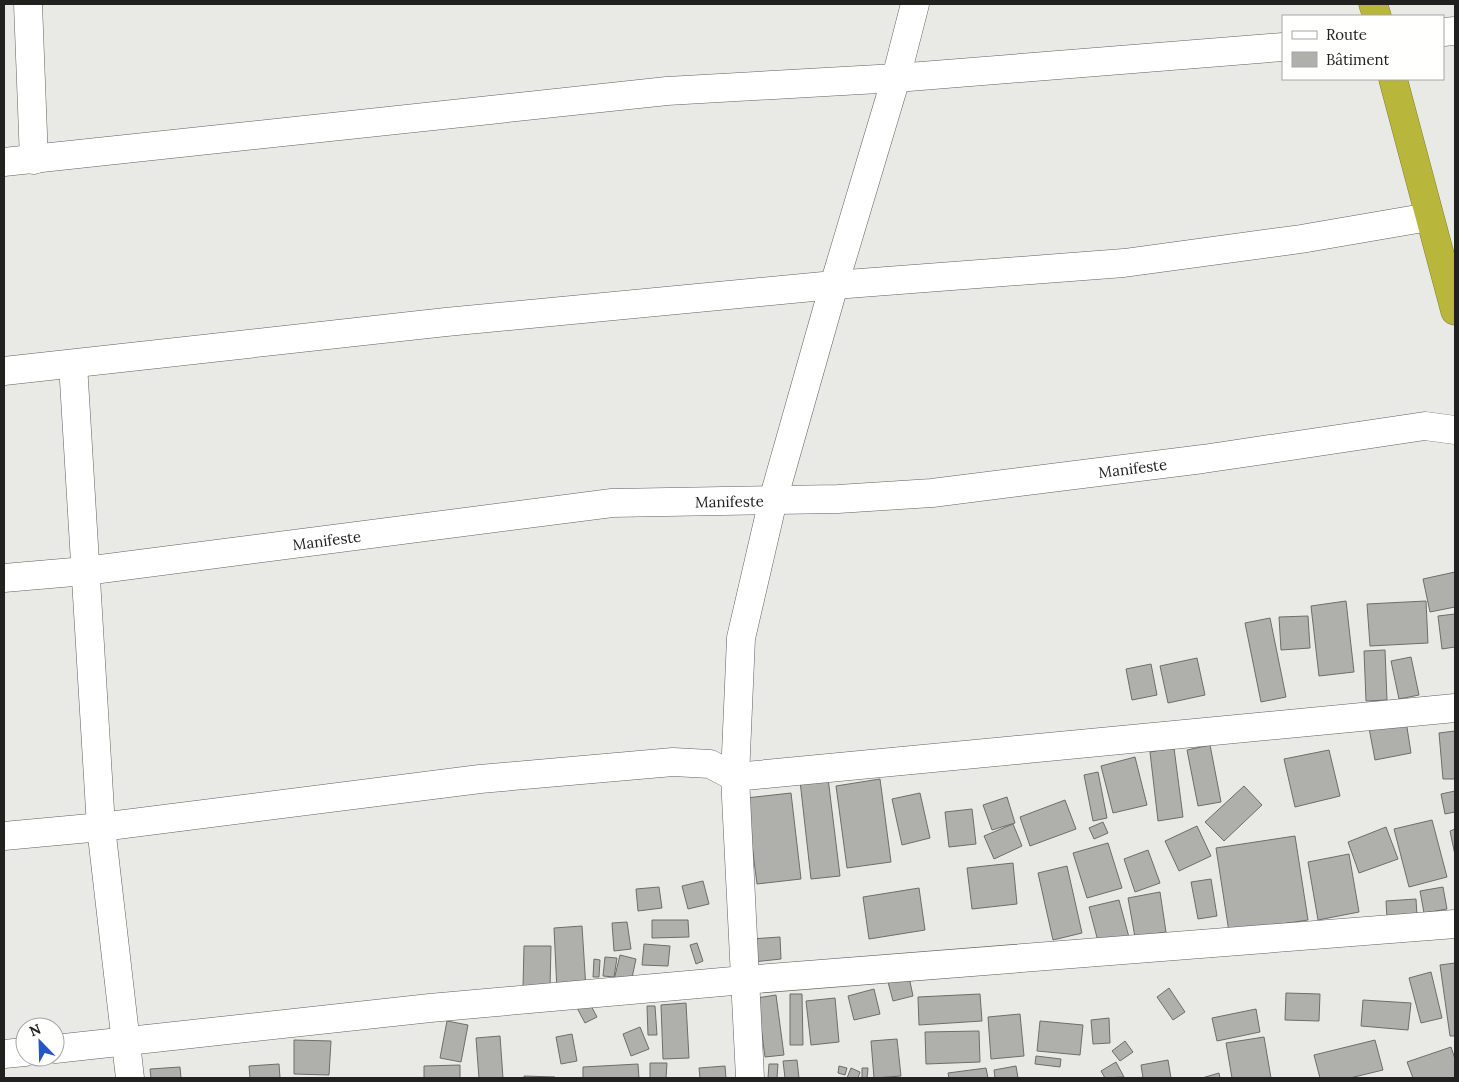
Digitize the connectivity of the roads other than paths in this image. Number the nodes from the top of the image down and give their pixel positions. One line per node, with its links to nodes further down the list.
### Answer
1 (28, 4): 6 (street)
2 (915, 4): 4 (street)
3 (1282, 47): 4 (street)
4 (896, 78): 6 (street); 10 (street)
5 (1393, 80): 8 (highway)
6 (34, 160): 7 (street)
7 (4, 162)
8 (1429, 217): 9 (highway); 10 (street)
9 (1447, 245): 11 (highway)
10 (834, 285): 12 (street); 15 (street)
11 (1455, 311)
12 (73, 364): 13 (street); 16 (street)
13 (4, 371)
14 (1455, 430): 15 (street, Manifeste)
15 (773, 500): 16 (street, Manifeste); 19 (street)
16 (84, 571): 17 (street, Manifeste); 20 (street)
17 (4, 578)
18 (1455, 708): 19 (street)
19 (735, 777): 20 (street); 23 (street)
20 (101, 827): 21 (street); 24 (street)
21 (4, 836)
22 (1455, 924): 23 (street)
23 (744, 980): 24 (street); 27 (street)
24 (127, 1042): 25 (street); 26 (street)
25 (65, 1048)
26 (130, 1078)
27 (750, 1078)

